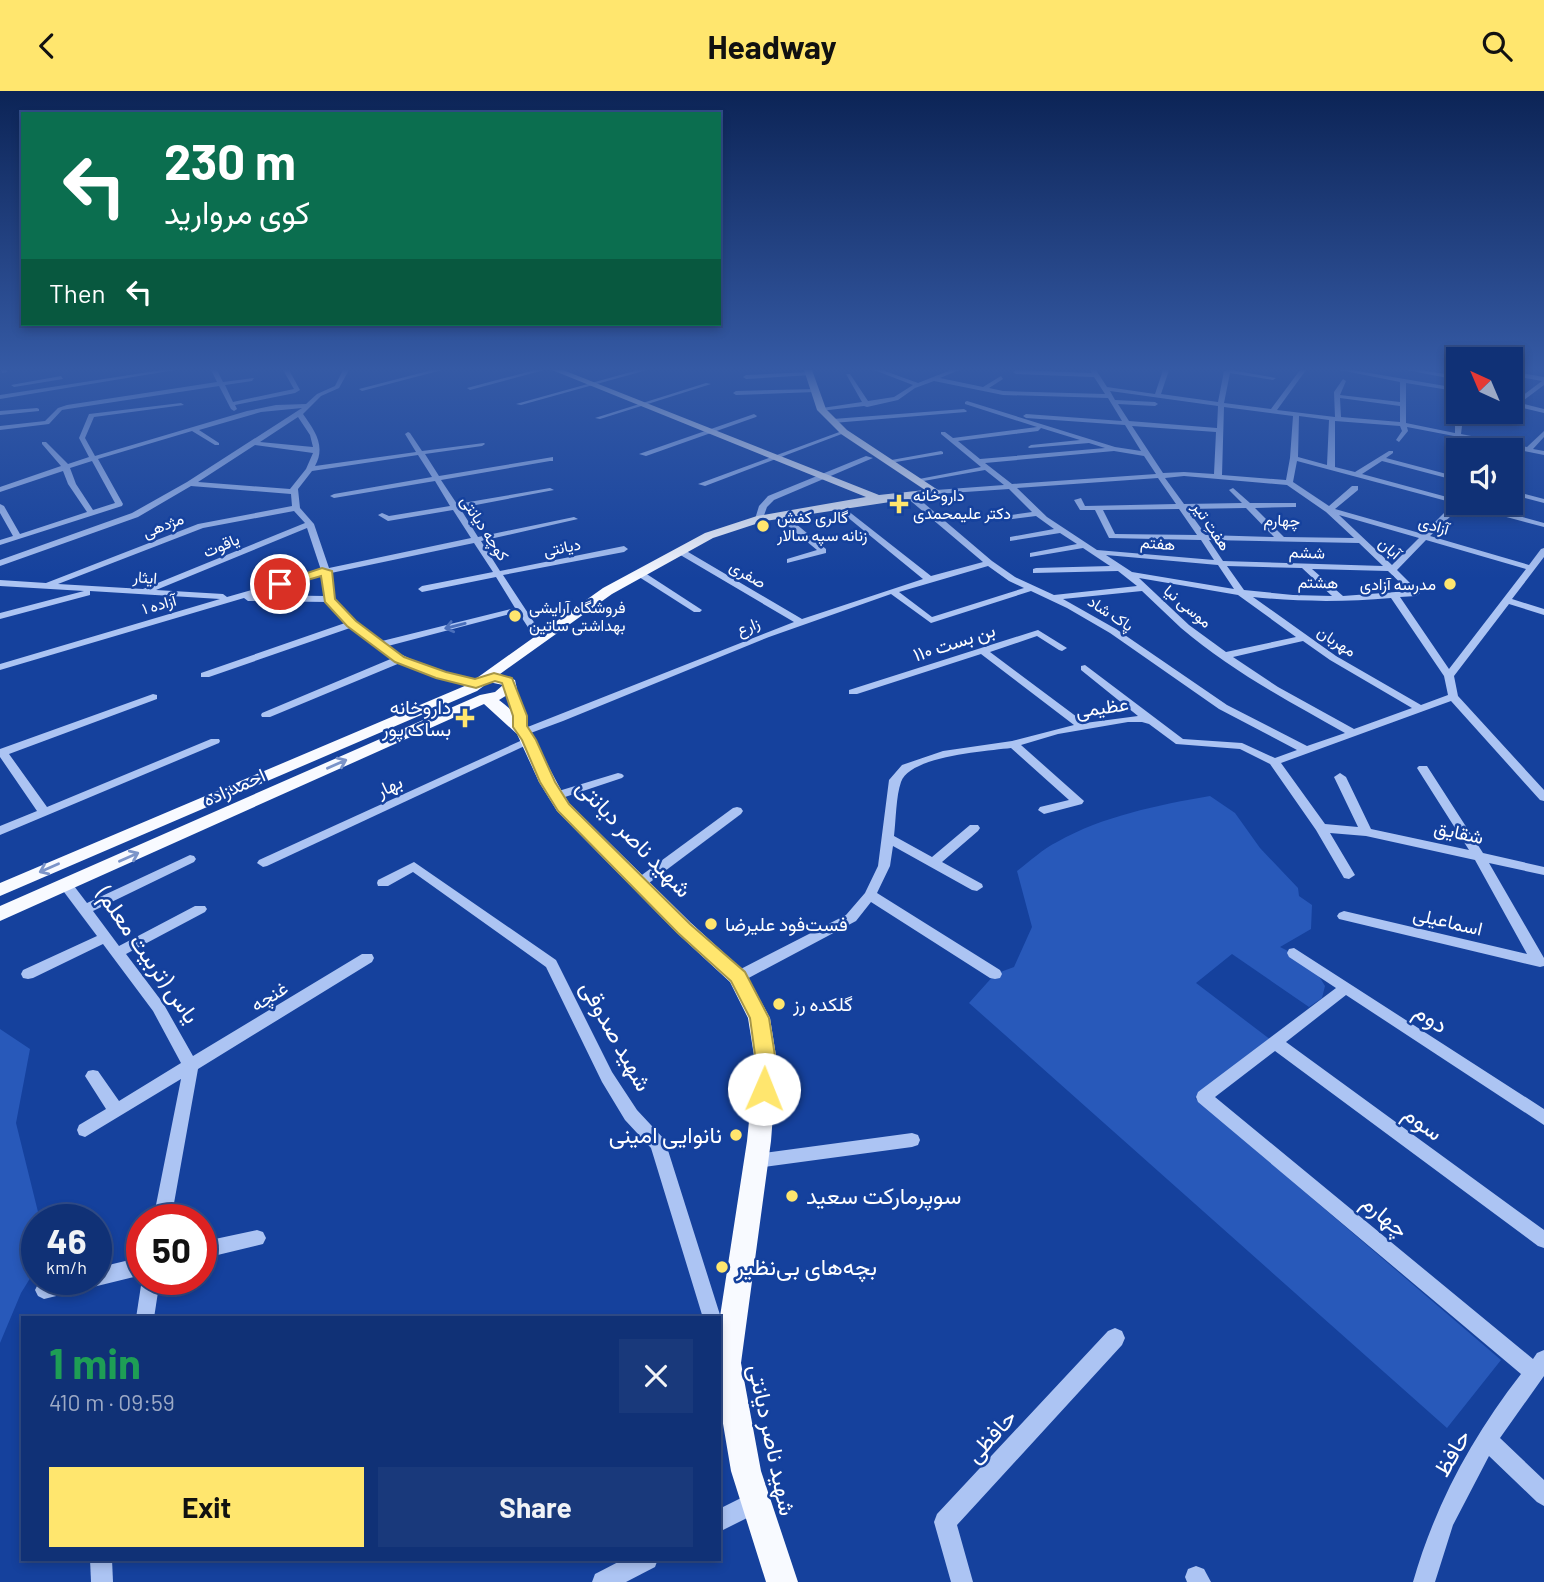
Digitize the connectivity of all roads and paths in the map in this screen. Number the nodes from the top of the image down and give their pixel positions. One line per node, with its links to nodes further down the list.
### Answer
1 (83, 440): 36 (street)
2 (157, 440): 36 (street)
3 (210, 440): 22 (street)
4 (258, 440): 21 (street)
5 (316, 440): 28 (street)
6 (411, 440): 34 (street, کوچه دیانتی)
7 (685, 440): 32 (street)
8 (731, 440): 35 (main road)
9 (823, 440): 35 (street)
10 (856, 440): 41 (main road)
11 (951, 440): 12 (street); 42 (street)
12 (954, 440)
13 (1083, 440): 19 (street)
14 (1138, 440): 33 (street, هفتِ تیر)
15 (1220, 440): 49 (street)
16 (1295, 440): 38 (street)
17 (1333, 440): 45 (street)
18 (1538, 440): 27 (street)
19 (1091, 442): 24 (street); 26 (street)
20 (44, 443): 43 (street)
21 (252, 443): 28 (street); 55 (street)
22 (217, 444)
23 (482, 444): 34 (street)
24 (1031, 447)
25 (1523, 448): 27 (street)
26 (1114, 449): 33 (street); 42 (street)
27 (1529, 449): 31 (street)
28 (317, 450): 46 (street)
29 (1391, 452): 40 (street)
30 (941, 453): 41 (street)
31 (1544, 453)
32 (643, 454)
33 (1147, 454): 48 (street, هفتِ تیر)
34 (421, 455): 46 (street); 52 (street, کوچه دیانتی)
35 (775, 457): 51 (main road); 56 (street)
36 (93, 458): 43 (street); 71 (street)
37 (869, 458): 51 (street)
38 (1294, 458): 45 (street); 54 (street)
39 (550, 459): 52 (street)
40 (1381, 459): 47 (street); 50 (street)
41 (890, 461): 53 (main road)
42 (978, 461): 44 (street)
43 (65, 466): 59 (street); 82 (street)
44 (986, 468): 53 (street); 57 (street)
45 (1331, 468): 50 (street)
46 (311, 469): 62 (street)
47 (1446, 472)
48 (1160, 475): 49 (street); 57 (street); 79 (street, هفتِ تیر)
49 (1218, 475): 54 (street)
50 (1356, 475): 68 (street)
51 (823, 476): 67 (main road); 89 (street)
52 (437, 479): 66 (street); 75 (street, کوچه دیانتی)
53 (918, 480): 63 (main road)
54 (1289, 483): 80 (street)
55 (190, 484): 62 (street); 109 (street)
56 (702, 484)
57 (1011, 487): 63 (street); 81 (street, موسی نیا)
58 (1355, 488): 80 (street)
59 (0, 490)
60 (550, 490): 75 (street)
61 (1233, 490): 76 (street)
62 (294, 492): 77 (street)
63 (936, 492): 64 (main road)
64 (909, 495): 67 (main road); 110 (street, پاک شاد)
65 (1523, 495): 70 (street)
66 (334, 496)
67 (876, 498): 72 (main road)
68 (1446, 499)
69 (1078, 500): 78 (street)
70 (1544, 501)
71 (118, 504): 82 (street)
72 (838, 505): 84 (main road); 121 (street)
73 (1293, 505): 76 (street)
74 (0, 506): 94 (street)
75 (455, 507): 83 (street); 97 (street, کوچه دیانتی)
76 (1249, 507): 79 (street); 99 (street)
77 (296, 508): 90 (street); 123 (street, مژدهی)
78 (1098, 508): 79 (street); 93 (street)
79 (1183, 509): 95 (street, هفتِ تیر)
80 (1329, 510): 96 (street, آزادی); 100 (street, آبان)
81 (1037, 513): 87 (street); 92 (street, موسی نیا)
82 (92, 514): 94 (street)
83 (382, 515)
84 (780, 515): 89 (main road); 108 (street)
85 (1447, 515): 96 (street)
86 (1507, 515): 91 (street)
87 (1008, 518)
88 (574, 519): 97 (street, آزاده ۱)
89 (759, 519): 104 (main road)
90 (310, 524): 116 (street); 129 (street, یاقوت)
91 (1544, 525)
92 (1061, 530): 98 (street); 102 (street, موسی نیا)
93 (1112, 535): 95 (street)
94 (18, 537): 101 (street)
95 (1202, 537): 99 (street, چهارم); 111 (street, هفتِ تیر)
96 (1426, 537): 114 (street, آزادی); 115 (street)
97 (475, 538): 116 (street, آزاده ۱); 118 (street, کوچه دیانتی)
98 (1013, 539)
99 (1281, 539): 100 (street, چهارم)
100 (1360, 541): 115 (street, آبان)
101 (0, 543)
102 (1084, 545): 105 (street, موسی نیا); 107 (street)
103 (624, 549): 118 (street, دیانتی)
104 (680, 551): 119 (main road); 141 (street, صفری)
105 (1094, 551): 111 (street, هفتم); 113 (street, موسی نیا)
106 (1544, 551): 114 (street)
107 (1033, 555)
108 (790, 561)
109 (0, 563)
110 (989, 563): 121 (street, زارع); 126 (street, پاک شاد)
111 (1220, 563): 112 (street, ششم); 130 (street, هفتِ تیر)
112 (1304, 566): 115 (street, ششم); 135 (street)
113 (1118, 568): 117 (street); 120 (street, موسی نیا)
114 (1532, 568): 136 (street)
115 (1393, 569): 131 (street, آبان)
116 (326, 571): 132 (street, آزاده ۱); 134 (street)
117 (1036, 571)
118 (498, 573): 125 (street, دیانتی); 137 (street, کوچه دیانتی)
119 (639, 573): 138 (street); 143 (main road)
120 (1129, 574): 124 (street, موسی نیا); 130 (street)
121 (929, 579): 128 (street, زارع)
122 (0, 583): 123 (street, ایثار)
123 (46, 586): 127 (street, ایثار)
124 (1142, 588): 133 (street); 149 (street, موسی نیا)
125 (422, 589)
126 (1030, 589): 128 (street); 133 (street, پاک شاد)
127 (98, 590): 129 (street, ایثار); 140 (street)
128 (892, 591): 141 (street, زارع)
129 (143, 593): 132 (street, ایثار)
130 (1241, 593): 135 (street, هشتم); 144 (street, مهربان)
131 (1394, 595): 135 (street, هشتم); 154 (street)
132 (234, 598): 134 (street, ایثار); 151 (street, آزاده ۱)
133 (1051, 598): 168 (street, پاک شاد)
134 (330, 599): 142 (street)
135 (1341, 599)
136 (1506, 600): 139 (street); 154 (street)
137 (521, 610): 143 (street, کوچه دیانتی); 145 (street, one-way to 145)
138 (697, 610)
139 (1544, 612)
140 (0, 616)
141 (801, 622): 164 (street, زارع)
142 (351, 624): 145 (street); 153 (street)
143 (538, 636): 148 (main road)
144 (1303, 638): 149 (street); 160 (street, مهربان)
145 (379, 645): 150 (street)
146 (1062, 648): 147 (street, بن بست ۱۱۰)
147 (983, 651): 157 (street, بن بست ۱۱۰); 163 (street)
148 (516, 654): 155 (main road); 156 (main road)
149 (1224, 656): 165 (street, موسی نیا)
150 (400, 659): 156 (street); 161 (street)
151 (0, 667)
152 (1085, 668): 162 (street)
153 (205, 675)
154 (1449, 676): 159 (street)
155 (509, 685): 156 (main road); 164 (main road, شهید ناصر دیانتی)
156 (480, 689): 164 (main road, شهید ناصر دیانتی); 192 (main road, احمدزاده, one-way to 156); 194 (main road, احمدزاده, one-way to 194)
157 (853, 692)
158 (153, 697): 169 (street)
159 (1453, 697): 160 (street); 175 (street)
160 (1421, 709): 165 (street)
161 (265, 715)
162 (1153, 722): 163 (street, عظیمی); 170 (street, عظیمی)
163 (1083, 727): 167 (street, عظیمی)
164 (524, 733): 174 (main road, شهید ناصر دیانتی); 186 (street, بهار)
165 (1355, 734): 168 (street)
166 (215, 741): 178 (street)
167 (1013, 744): 176 (street); 183 (street, عظیمی)
168 (1304, 749): 170 (street)
169 (1, 753): 178 (street)
170 (1275, 762): 180 (street)
171 (1423, 768): 184 (street)
172 (618, 776): 174 (street)
173 (1340, 777): 182 (street)
174 (556, 796): 191 (main road, شهید ناصر دیانتی)
175 (1544, 797)
176 (1044, 810)
177 (737, 811): 191 (street)
178 (44, 812): 181 (street)
179 (974, 828): 187 (street)
180 (1321, 828): 182 (street, شقایق); 189 (street)
181 (0, 831)
182 (1366, 832): 184 (street, شقایق)
183 (887, 837): 187 (street); 195 (street)
184 (1478, 855): 188 (street, شقایق); 204 (street)
185 (190, 859): 196 (street)
186 (263, 863)
187 (933, 863): 193 (street)
188 (1544, 871)
189 (1349, 875)
190 (383, 883): 223 (street, شهید صدوقی)
191 (640, 883): 207 (main road, شهید ناصر دیانتی)
192 (66, 885): 196 (street, یاس (تربیت معلم)); 198 (main road, احمدزاده)
193 (976, 887)
194 (0, 890)
195 (870, 895): 206 (street); 207 (street)
196 (85, 909): 200 (street, یاس (تربیت معلم))
197 (200, 909): 201 (street)
198 (0, 915)
199 (1344, 916): 204 (street, اسماعیلی)
200 (106, 937): 201 (street, یاس (تربیت معلم)); 205 (street)
201 (117, 953): 210 (street, یاس (تربیت معلم))
202 (1294, 953): 208 (street, دوم)
203 (367, 958): 210 (street, غنچه)
204 (1541, 962)
205 (28, 974)
206 (995, 974)
207 (738, 977): 216 (main road, شهید ناصر دیانتی)
208 (1344, 989): 209 (street); 213 (street, دوم)
209 (1275, 1043): 219 (street, سوم); 227 (street, چهارم)
210 (191, 1067): 212 (street, غنچه); 217 (street)
211 (93, 1076): 212 (street)
212 (117, 1111): 214 (street, غنچه)
213 (1544, 1118)
214 (85, 1130)
215 (912, 1140): 216 (street)
216 (756, 1161): 226 (main road, شهید ناصر دیانتی)
217 (165, 1204)
218 (257, 1238): 220 (street)
219 (1544, 1240)
220 (217, 1247)
221 (149, 1295): 222 (street)
222 (145, 1316)
223 (711, 1316)
224 (1115, 1338): 237 (street, حافظی)
225 (721, 1345): 226 (street)
226 (727, 1363): 230 (main road, شهید ناصر دیانتی)
227 (1539, 1366): 228 (street, حافظ)
228 (1488, 1440): 229 (street); 238 (street, حافظ)
229 (1544, 1495)
230 (755, 1502): 231 (street); 236 (main road, شهید ناصر دیانتی)
231 (721, 1520)
232 (101, 1561): 234 (street)
233 (643, 1561): 235 (street)
234 (102, 1582)
235 (603, 1582)
236 (782, 1582)
237 (962, 1582)
238 (1424, 1582)

